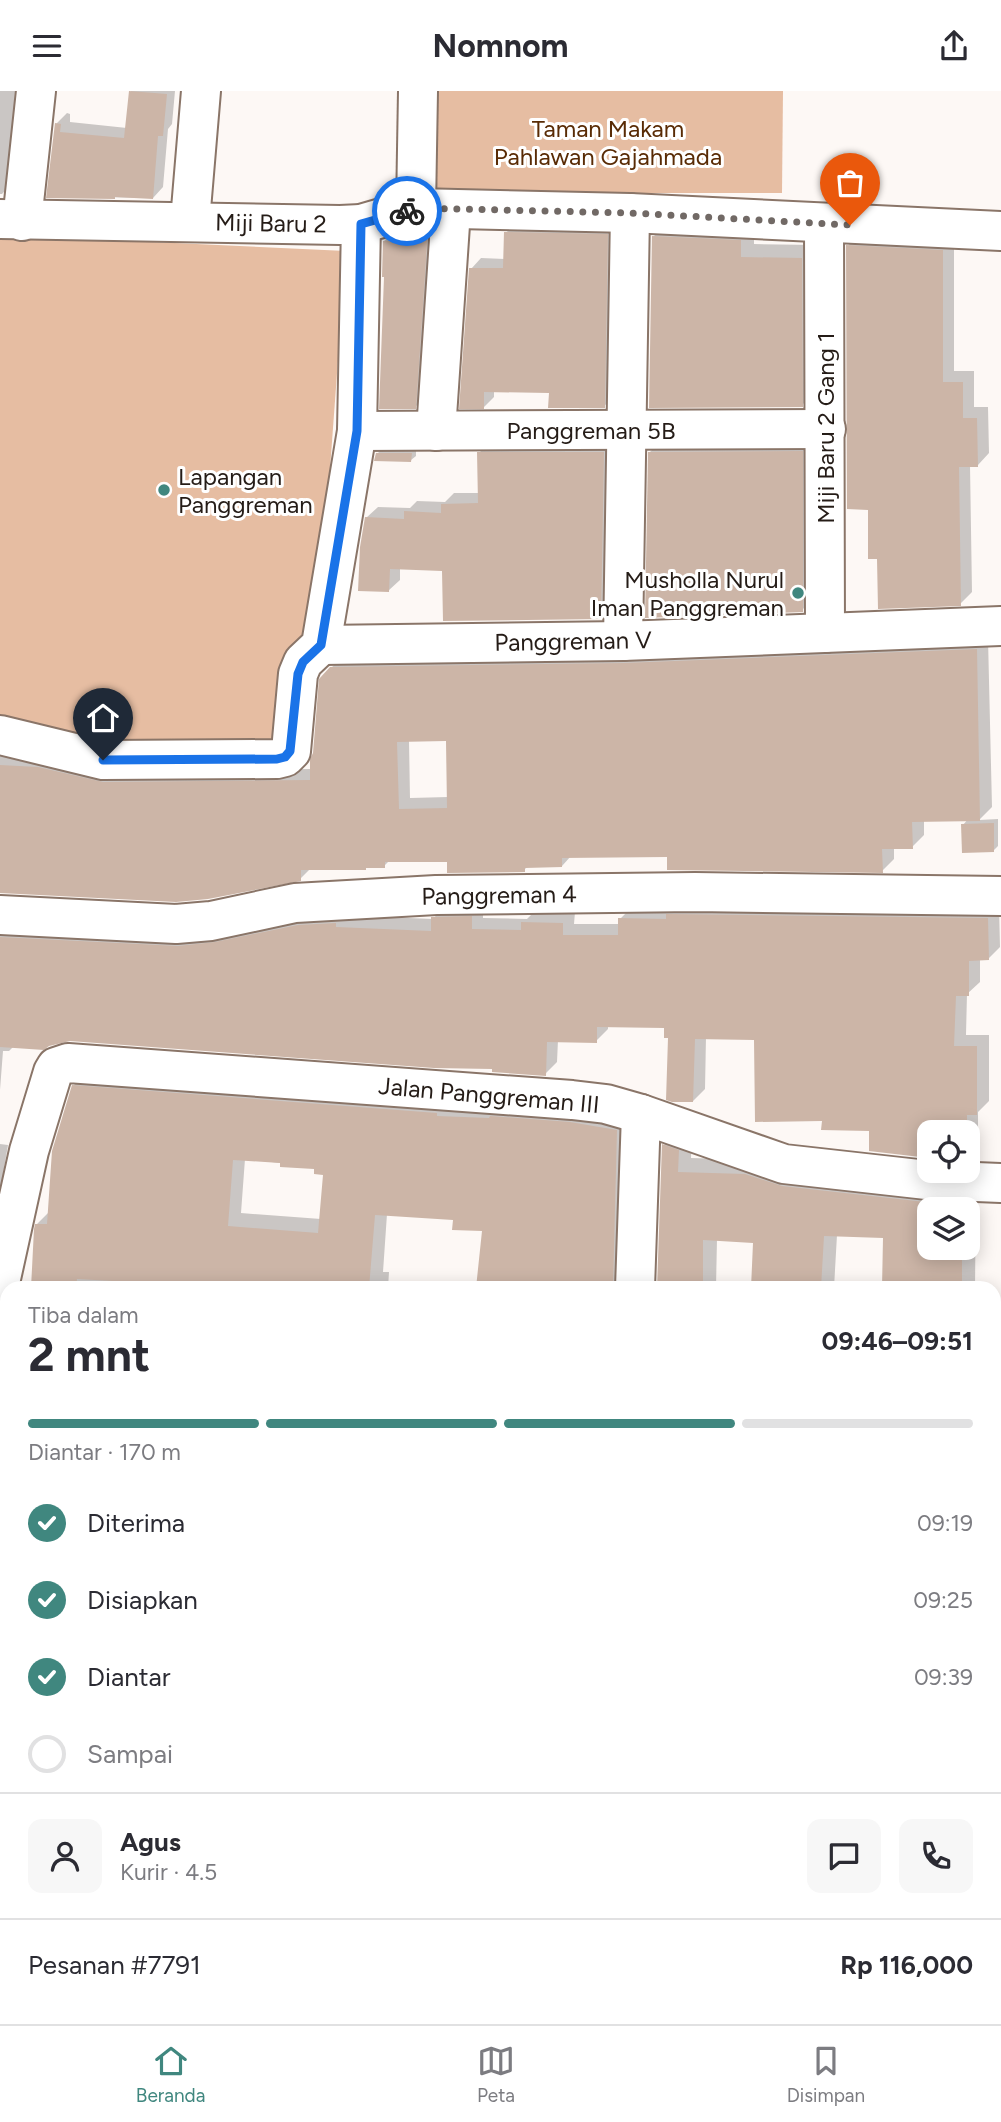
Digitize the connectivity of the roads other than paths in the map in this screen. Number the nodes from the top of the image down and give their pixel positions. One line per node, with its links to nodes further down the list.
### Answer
1 (36, 91): 6 (street)
2 (201, 91): 7 (street)
3 (418, 91): 4 (street)
4 (433, 209): 5 (street, Miji Baru 2); 9 (street, Miji Baru 2); 14 (street)
5 (630, 213): 8 (street, Miji Baru 2); 12 (street)
6 (11, 220): 7 (street, Miji Baru 2)
7 (190, 221): 9 (street, Miji Baru 2)
8 (824, 223): 10 (street, Miji Baru 2); 11 (street, Miji Baru 2 Gang 1)
9 (361, 224): 13 (street)
10 (1001, 231)
11 (826, 429): 12 (street, Panggreman 5B); 16 (street, Miji Baru 2 Gang 1)
12 (626, 430): 14 (street, Panggreman 5B); 17 (street)
13 (357, 431): 14 (street, Panggreman 5B); 18 (street)
14 (436, 431)
15 (1001, 626): 16 (street, Panggreman V)
16 (825, 633): 17 (street, Panggreman V)
17 (623, 641): 18 (street, Panggreman V)
18 (321, 645): 19 (street)
19 (0, 735)
20 (1001, 896): 21 (street, Panggreman 4)
21 (0, 915)
22 (640, 1114): 23 (street, Jalan Panggreman III); 24 (street, Jalan Panggreman III); 27 (street)
23 (15, 1149): 25 (street, Jalan Panggreman III)
24 (1001, 1183)
25 (5, 1231): 26 (street, Jalan Panggreman III)
26 (0, 1281)
27 (635, 1281)

